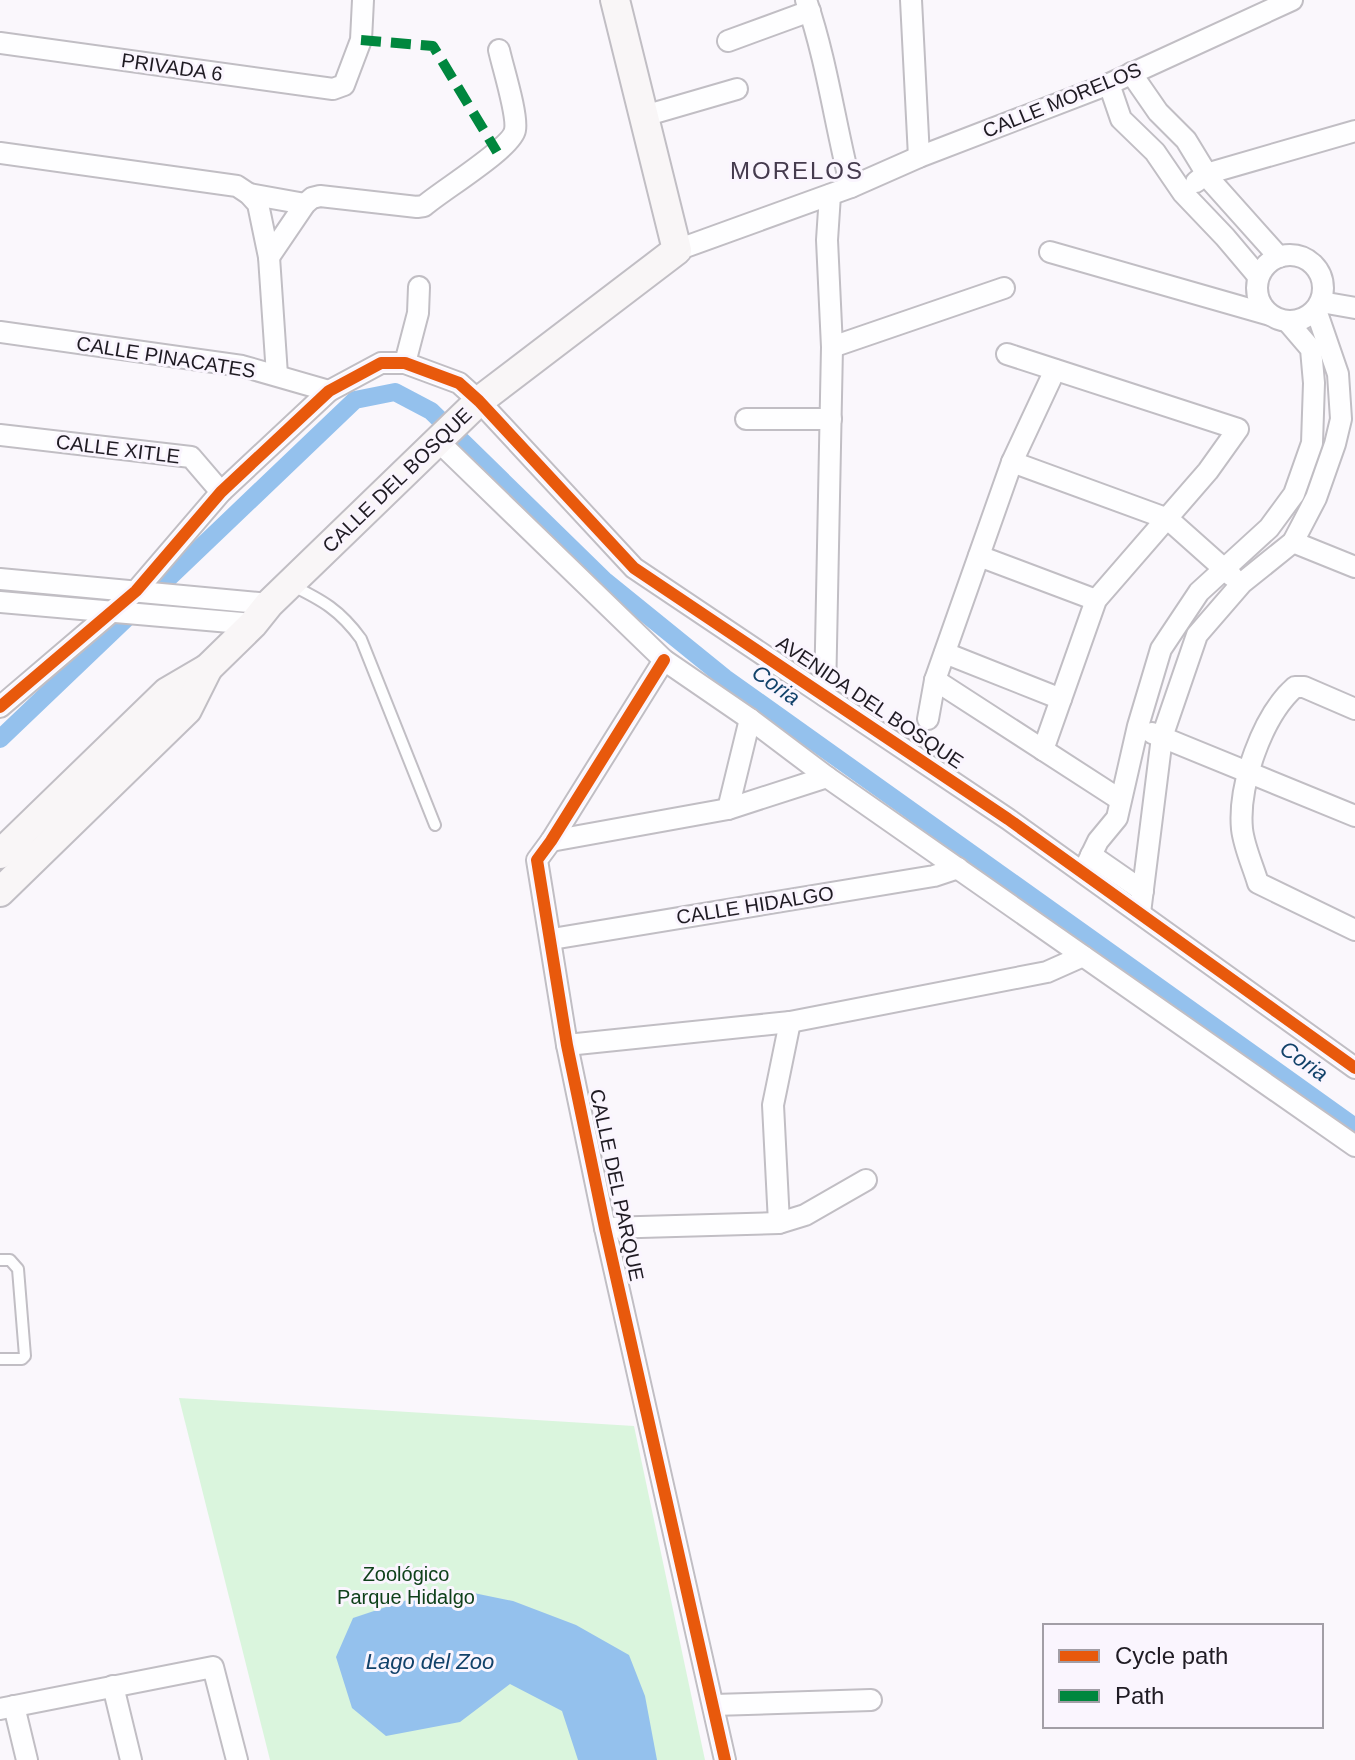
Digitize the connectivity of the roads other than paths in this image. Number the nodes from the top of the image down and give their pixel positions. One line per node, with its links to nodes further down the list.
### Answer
1 (363, 0): 7 (street, PRIVADA 6)
2 (615, 0): 12 (street)
3 (911, 0): 15 (street)
4 (1292, 0): 9 (street, CALLE MORELOS)
5 (808, 5): 6 (street); 17 (street)
6 (728, 41)
7 (0, 43)
8 (499, 50): 21 (street)
9 (1131, 73): 10 (street, CALLE MORELOS); 16 (street)
10 (1109, 84): 15 (street, CALLE MORELOS); 18 (street)
11 (737, 89): 12 (street)
12 (644, 116): 22 (street)
13 (1355, 131): 16 (street)
14 (0, 153): 19 (street)
15 (919, 157): 17 (street, CALLE MORELOS)
16 (1206, 174): 18 (street); 25 (street)
17 (851, 187): 20 (street, CALLE MORELOS)
18 (1183, 193): 26 (street)
19 (249, 194): 21 (street); 24 (street)
20 (830, 195): 22 (street, CALLE MORELOS); 33 (street)
21 (305, 204): 24 (street)
22 (677, 250): 43 (street, CALLE DEL BOSQUE)
23 (1050, 252): 31 (street)
24 (269, 257): 37 (street)
25 (1279, 257): 26 (street); 29 (street)
26 (1258, 276): 31 (street)
27 (419, 287): 35 (street)
28 (1004, 288): 33 (street)
29 (1319, 306): 30 (street); 31 (street); 42 (street)
30 (1355, 308)
31 (1279, 318): 41 (street)
32 (0, 332): 37 (street, CALLE PINACATES)
33 (832, 347): 40 (street)
34 (1007, 354): 36 (street)
35 (405, 363): 38 (street, AVENIDA DEL BOSQUE); 43 (street, AVENIDA DEL BOSQUE)
36 (1055, 370): 45 (street); 47 (street)
37 (277, 375): 38 (street, CALLE PINACATES)
38 (329, 391): 46 (street)
39 (746, 419): 40 (street)
40 (831, 419): 64 (street)
41 (1314, 421): 42 (street); 51 (street)
42 (1348, 422): 48 (street)
43 (456, 423): 54 (street, CALLE DEL BOSQUE); 61 (street); 64 (street, AVENIDA DEL BOSQUE)
44 (0, 435): 46 (street, CALLE XITLE)
45 (1012, 462): 47 (street); 49 (street)
46 (221, 492): 55 (street)
47 (1168, 519): 51 (street); 56 (street)
48 (1293, 542): 50 (street); 53 (street)
49 (979, 556): 56 (street); 60 (street)
50 (1355, 567)
51 (1223, 570): 53 (street); 70 (street)
52 (0, 579): 55 (street)
53 (1242, 583): 71 (street)
54 (290, 584): 59 (street, CALLE DEL BOSQUE); 78 (lane)
55 (144, 591): 58 (street); 59 (street)
56 (1096, 600): 65 (street)
57 (0, 602): 58 (street)
58 (122, 612): 59 (street); 66 (street)
59 (261, 614): 62 (street, CALLE DEL BOSQUE)
60 (945, 653): 63 (street); 65 (street)
61 (664, 660): 68 (street); 79 (street, CALLE DEL PARQUE)
62 (208, 668): 80 (street, CALLE DEL BOSQUE); 84 (street, CALLE DEL BOSQUE)
63 (935, 680): 69 (street); 72 (street)
64 (825, 696): 81 (street, AVENIDA DEL BOSQUE)
65 (1061, 699): 72 (street)
66 (0, 707)
67 (1355, 709): 73 (street)
68 (750, 719): 74 (street); 76 (street)
69 (928, 719)
70 (1138, 726): 71 (street); 75 (street)
71 (1162, 737): 73 (street); 83 (street)
72 (1043, 750): 75 (street)
73 (1247, 771): 77 (street); 86 (street)
74 (827, 777): 76 (street); 82 (street)
75 (1119, 799): 81 (street)
76 (728, 809): 79 (street)
77 (1355, 816)
78 (435, 825)
79 (551, 841): 87 (street, CALLE DEL PARQUE)
80 (0, 854)
81 (1087, 864): 83 (street); 85 (street, AVENIDA DEL BOSQUE)
82 (958, 868): 87 (street, CALLE HIDALGO); 88 (street)
83 (1143, 891): 85 (street)
84 (0, 892)
85 (1140, 913): 91 (street, AVENIDA DEL BOSQUE)
86 (1355, 930)
87 (552, 939): 90 (street, CALLE DEL PARQUE)
88 (1083, 956): 89 (street); 92 (street)
89 (790, 1022): 90 (street); 94 (street)
90 (567, 1045): 95 (street, CALLE DEL PARQUE)
91 (1355, 1068)
92 (1355, 1146)
93 (866, 1180): 94 (street)
94 (779, 1223): 95 (street)
95 (605, 1228): 100 (street, CALLE DEL PARQUE)
96 (0, 1260): 97 (lane)
97 (0, 1359)
98 (113, 1686): 101 (street); 104 (street); 105 (street)
99 (871, 1700): 100 (street)
100 (714, 1705): 102 (street, CALLE DEL PARQUE)
101 (7, 1707): 103 (street)
102 (723, 1754)
103 (27, 1760)
104 (131, 1760)
105 (237, 1760)

